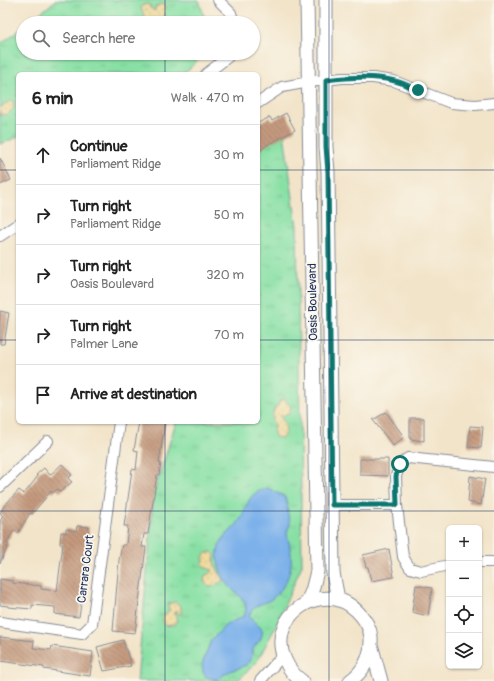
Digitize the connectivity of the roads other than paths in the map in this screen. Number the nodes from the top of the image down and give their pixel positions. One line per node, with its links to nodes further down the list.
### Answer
1 (218, 0): 4 (street)
2 (307, 0): 8 (main road, Oasis Boulevard)
3 (326, 0): 7 (main road, Oasis Boulevard)
4 (232, 16)
5 (224, 60): 6 (street)
6 (209, 72)
7 (326, 80): 8 (street); 10 (street); 17 (main road, Oasis Boulevard)
8 (309, 82): 9 (street); 23 (main road, Oasis Boulevard)
9 (260, 102)
10 (494, 103)
11 (16, 225): 12 (street)
12 (0, 236)
13 (119, 424): 24 (street, Carrara Court)
14 (48, 441): 16 (street)
15 (494, 467): 18 (street)
16 (0, 487)
17 (332, 505): 18 (street); 22 (main road, Oasis Boulevard)
18 (397, 505): 21 (street)
19 (482, 562): 20 (street)
20 (494, 562)
21 (446, 565)
22 (338, 600): 23 (main road, Oasis Boulevard); 25 (main road, Oasis Boulevard)
23 (307, 602): 26 (main road, Oasis Boulevard)
24 (0, 622)
25 (372, 647): 29 (main road); 30 (main road, Oasis Boulevard)
26 (283, 655): 27 (street); 28 (main road, Oasis Boulevard)
27 (260, 681)
28 (300, 681)
29 (350, 681)
30 (380, 681)

